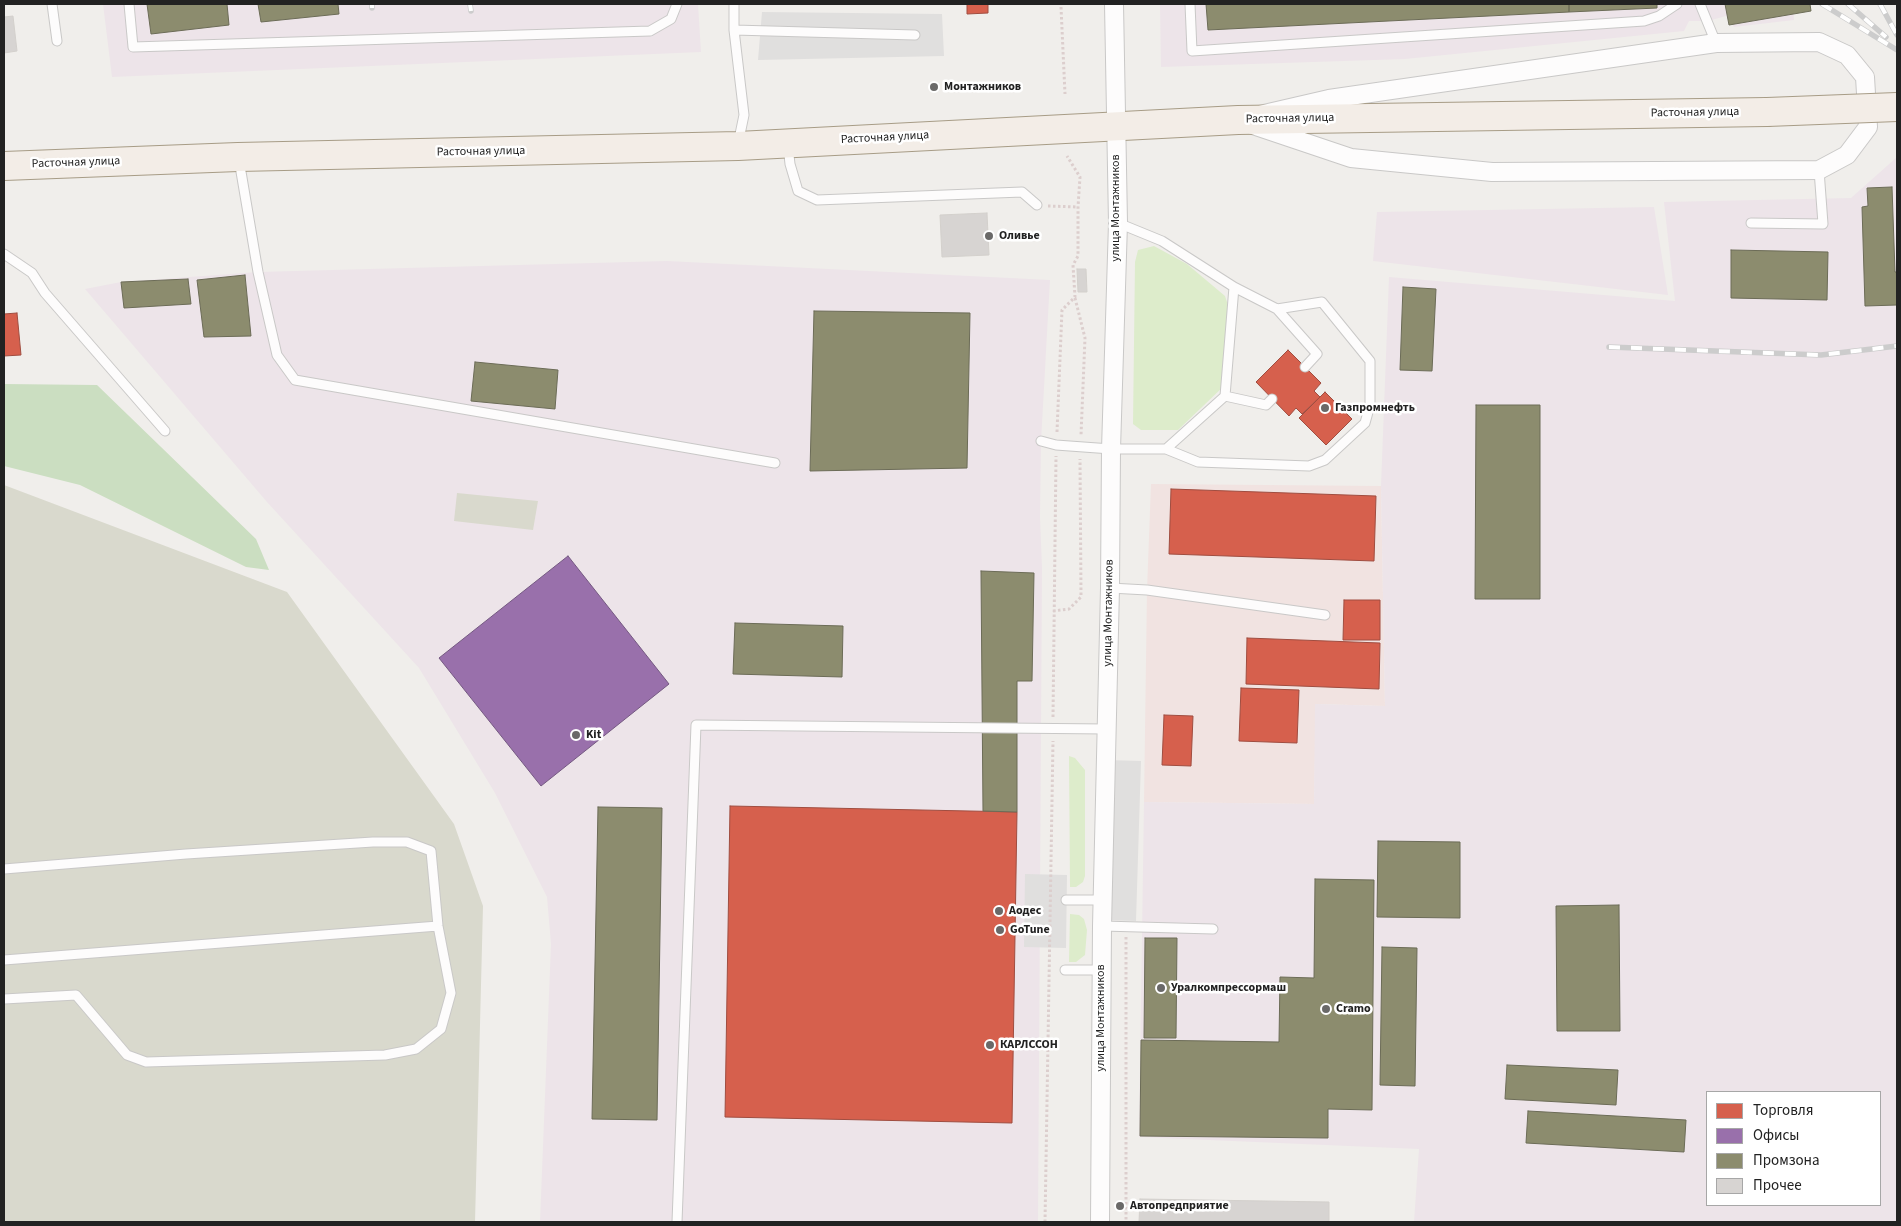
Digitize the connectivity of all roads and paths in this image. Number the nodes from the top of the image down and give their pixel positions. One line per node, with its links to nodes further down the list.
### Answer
1 (52, 4): 12 (lane)
2 (129, 4): 3 (lane)
3 (677, 4)
4 (734, 4): 10 (lane)
5 (1114, 4): 17 (street, улица Монтажников)
6 (1190, 4): 7 (lane)
7 (1677, 4)
8 (1700, 4): 13 (lane)
9 (1061, 7): 14 (path)
10 (734, 30): 11 (lane); 19 (lane)
11 (914, 35)
12 (57, 40)
13 (1716, 43): 16 (street); 23 (street)
14 (1065, 94)
15 (1897, 107): 16 (main road, Расточная улица, bridge)
16 (1238, 120): 17 (main road, Расточная улица); 23 (street)
17 (1116, 126): 18 (main road, Расточная улица); 26 (street, улица Монтажников)
18 (788, 144): 19 (main road, Расточная улица); 24 (lane)
19 (738, 146): 21 (main road, Расточная улица)
20 (1067, 156): 25 (path)
21 (238, 157): 22 (main road, Расточная улица); 41 (lane)
22 (4, 166)
23 (1819, 170): 27 (lane)
24 (1037, 206): 25 (path)
25 (1078, 207): 30 (path)
26 (1118, 222): 29 (lane); 39 (street, улица Монтажников)
27 (1751, 223)
28 (4, 254): 35 (lane)
29 (1234, 287): 31 (lane); 33 (lane)
30 (1075, 297): 37 (path); 38 (path)
31 (1277, 309): 32 (lane); 40 (lane)
32 (1305, 366)
33 (1225, 396): 34 (lane); 40 (lane)
34 (1272, 399)
35 (165, 431)
36 (1041, 441): 37 (lane)
37 (1056, 445): 38 (lane); 43 (path)
38 (1080, 447): 39 (lane); 43 (path)
39 (1111, 449): 40 (lane); 42 (street, улица Монтажников)
40 (1166, 449)
41 (775, 462)
42 (1110, 588): 44 (lane); 46 (street, улица Монтажников)
43 (1054, 610): 45 (path)
44 (1325, 614)
45 (1053, 728): 46 (lane); 58 (lane); 59 (path)
46 (1106, 729): 49 (street, улица Монтажников)
47 (4, 869): 50 (lane)
48 (1066, 900): 49 (lane)
49 (1102, 900): 51 (street, улица Монтажников)
50 (438, 926): 54 (lane); 57 (lane)
51 (1102, 926): 52 (lane); 56 (street, улица Монтажников)
52 (1126, 926): 53 (lane); 61 (path)
53 (1213, 929)
54 (4, 960)
55 (1065, 970): 56 (lane)
56 (1101, 970): 60 (street, улица Монтажников)
57 (4, 999)
58 (677, 1222)
59 (1045, 1222)
60 (1100, 1222)
61 (1126, 1222)

